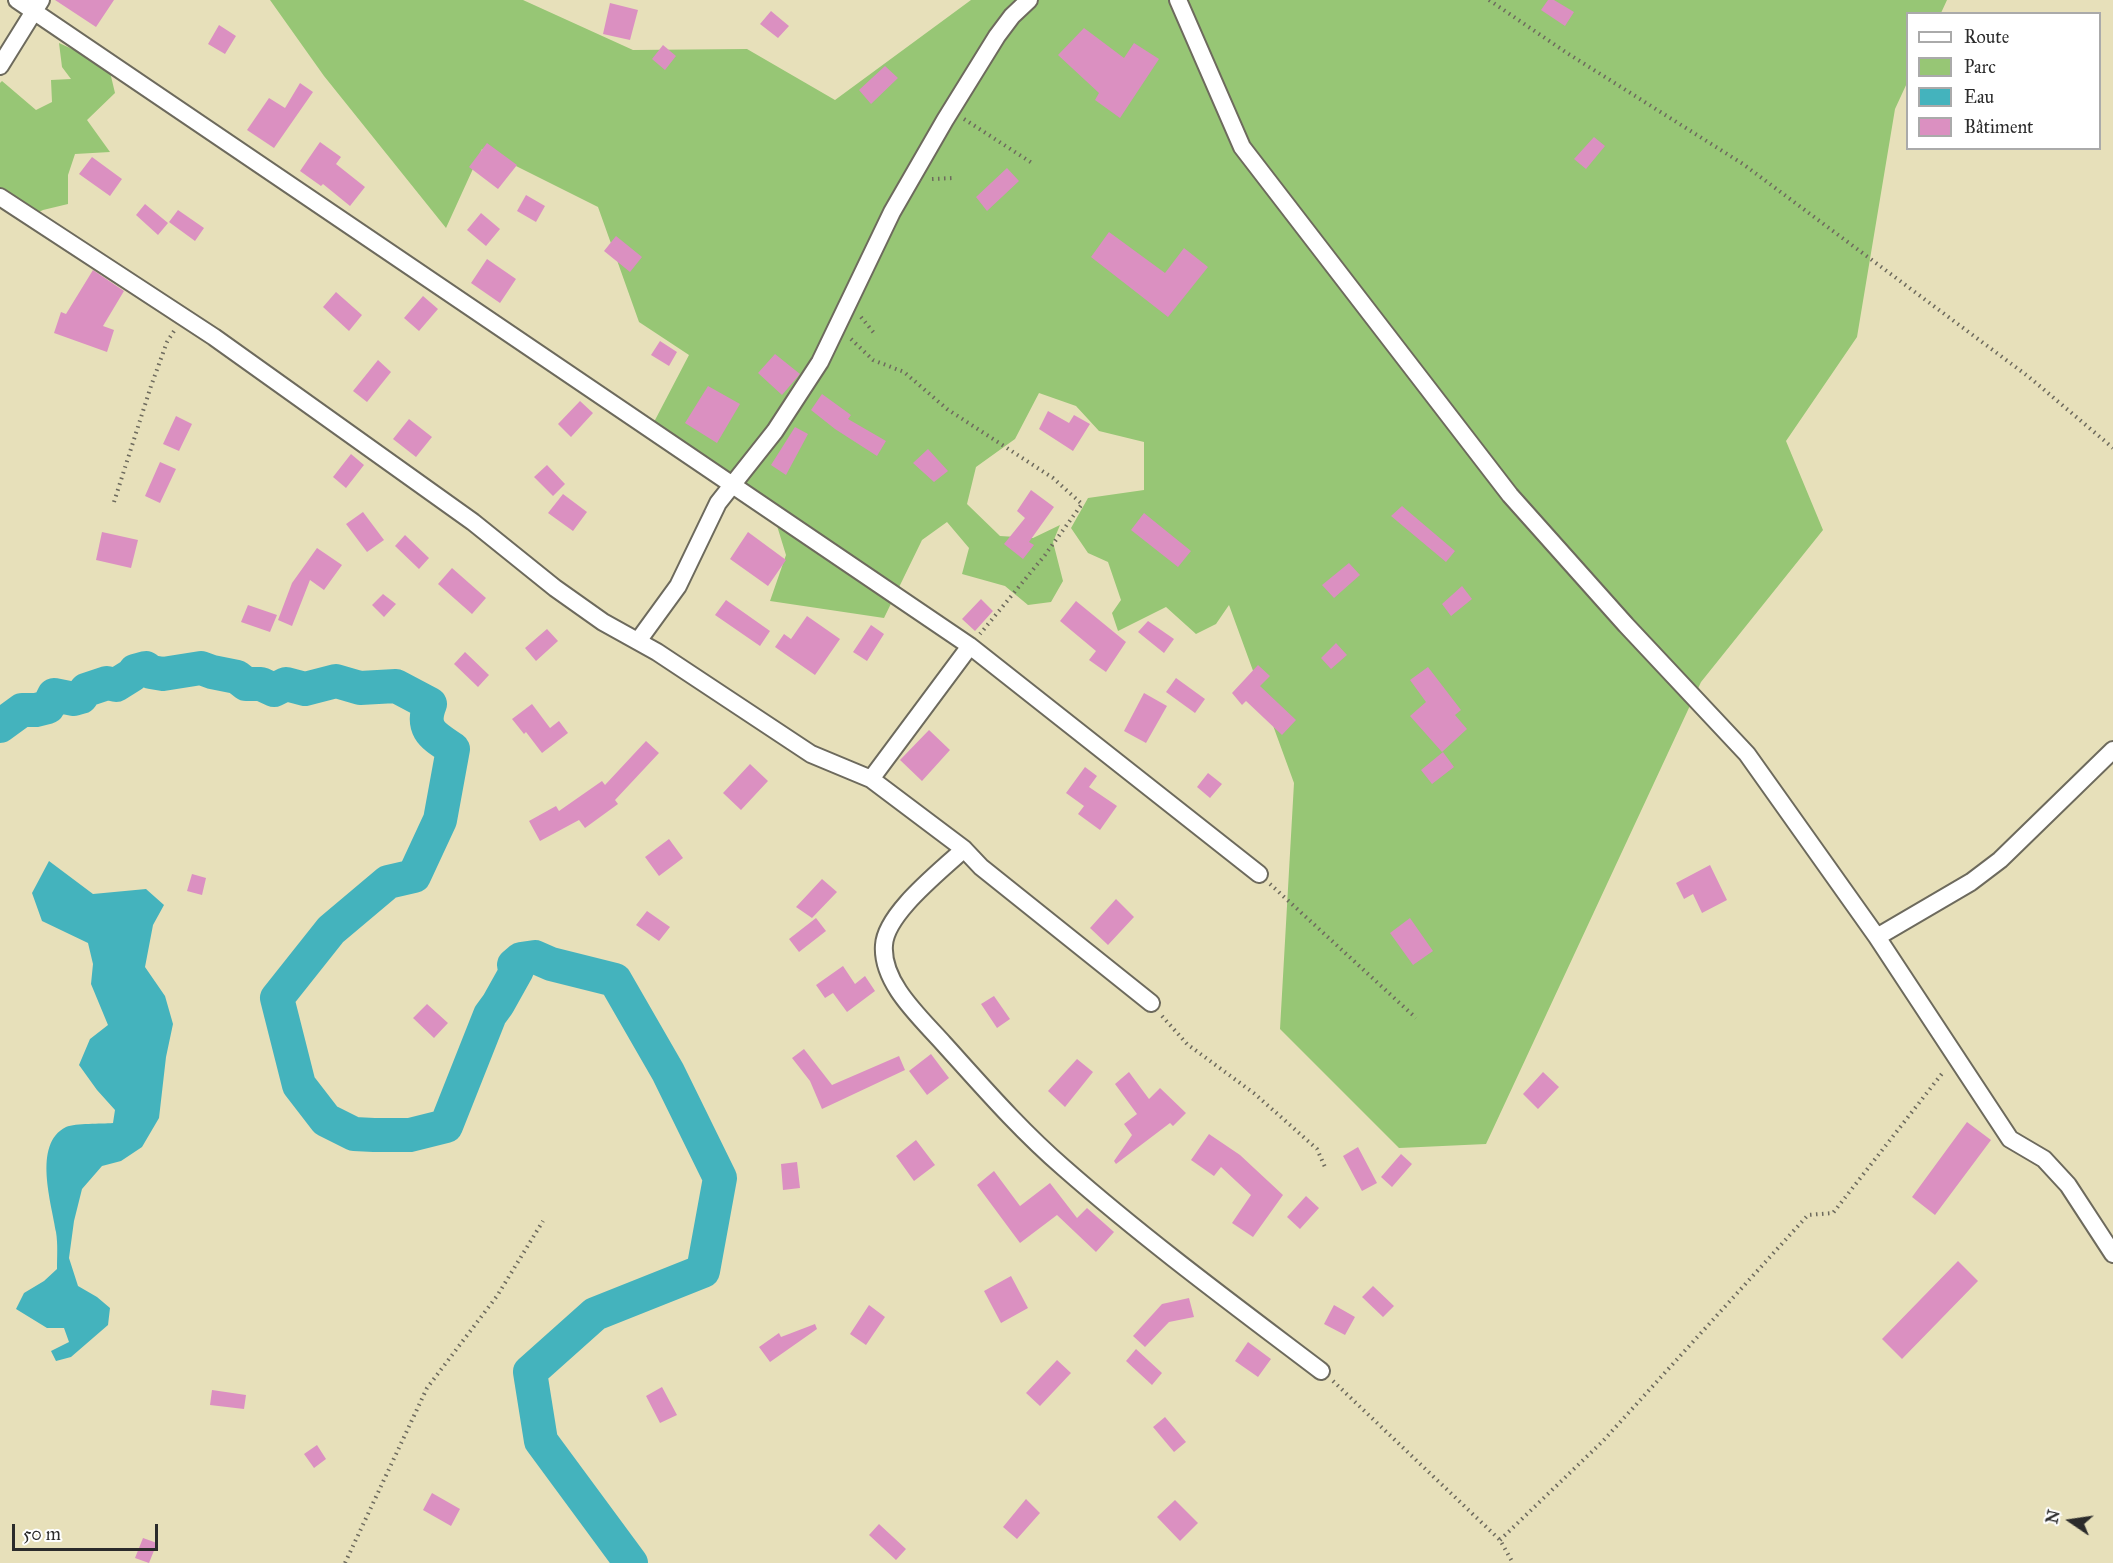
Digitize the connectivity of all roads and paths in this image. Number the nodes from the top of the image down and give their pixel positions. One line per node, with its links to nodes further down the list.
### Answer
1 (17, 0): 5 (street)
2 (1029, 0): 7 (street)
3 (1178, 0): 21 (street)
4 (1489, 0): 12 (path)
5 (37, 6): 6 (street); 13 (street)
6 (0, 66)
7 (950, 110): 8 (path); 11 (street)
8 (1032, 163)
9 (0, 197): 10 (street)
10 (183, 317): 14 (path); 15 (street)
11 (840, 320): 13 (street); 16 (path)
12 (2113, 448)
13 (731, 485): 15 (street); 16 (street)
14 (114, 502)
15 (638, 641): 18 (street)
16 (970, 646): 18 (street); 20 (street)
17 (2113, 750): 21 (street)
18 (871, 780): 19 (street)
19 (964, 849): 22 (street); 28 (street)
20 (1259, 874): 23 (path)
21 (1877, 937): 24 (street)
22 (1151, 1003): 25 (path)
23 (1416, 1018)
24 (1957, 1056): 27 (street); 29 (path)
25 (1325, 1167)
26 (543, 1221): 30 (path)
27 (2113, 1254)
28 (1321, 1371): 29 (path)
29 (1500, 1540): 31 (path)
30 (345, 1563)
31 (1513, 1563)

